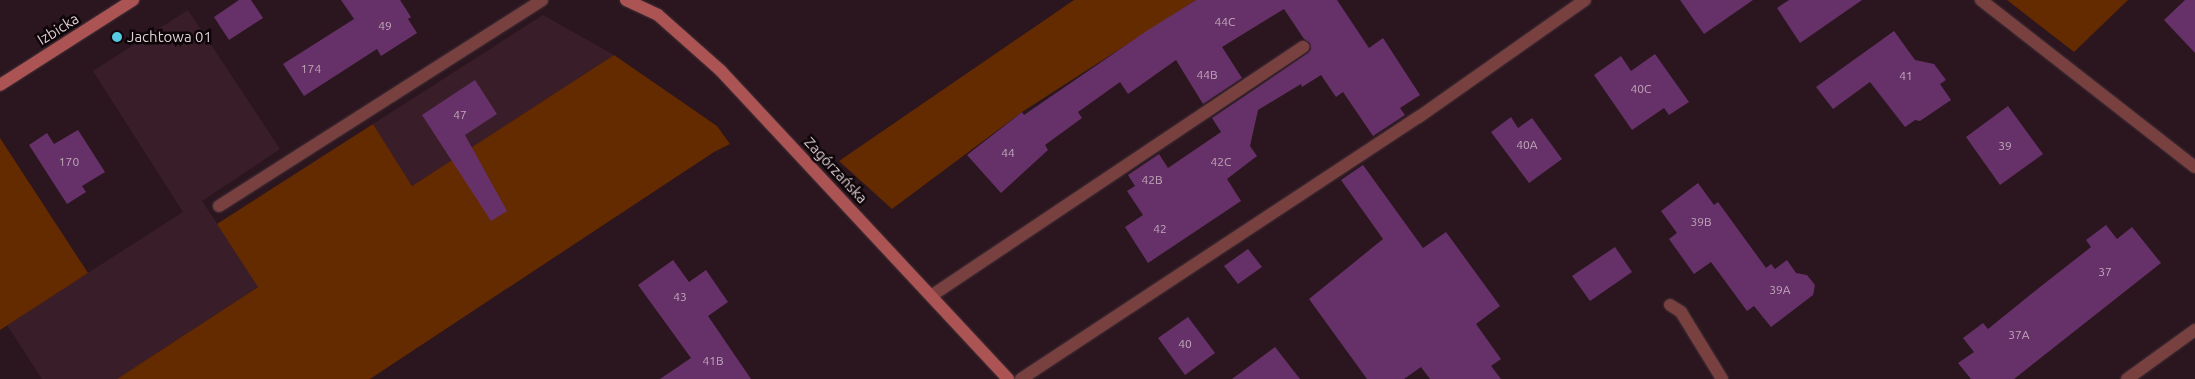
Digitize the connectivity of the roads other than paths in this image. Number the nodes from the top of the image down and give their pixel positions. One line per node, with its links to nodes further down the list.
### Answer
1 (133, 0): 7 (street, Izbicka)
2 (542, 0): 9 (street)
3 (626, 0): 10 (street, Zagórzańska)
4 (1585, 0): 14 (street)
5 (1981, 0): 8 (street)
6 (1303, 47): 10 (street)
7 (0, 85)
8 (2195, 167)
9 (219, 206)
10 (931, 296): 13 (street, Zagórzańska)
11 (1670, 306): 15 (street)
12 (2195, 330): 16 (street)
13 (1008, 379)
14 (1021, 379)
15 (1722, 379)
16 (2126, 379)

